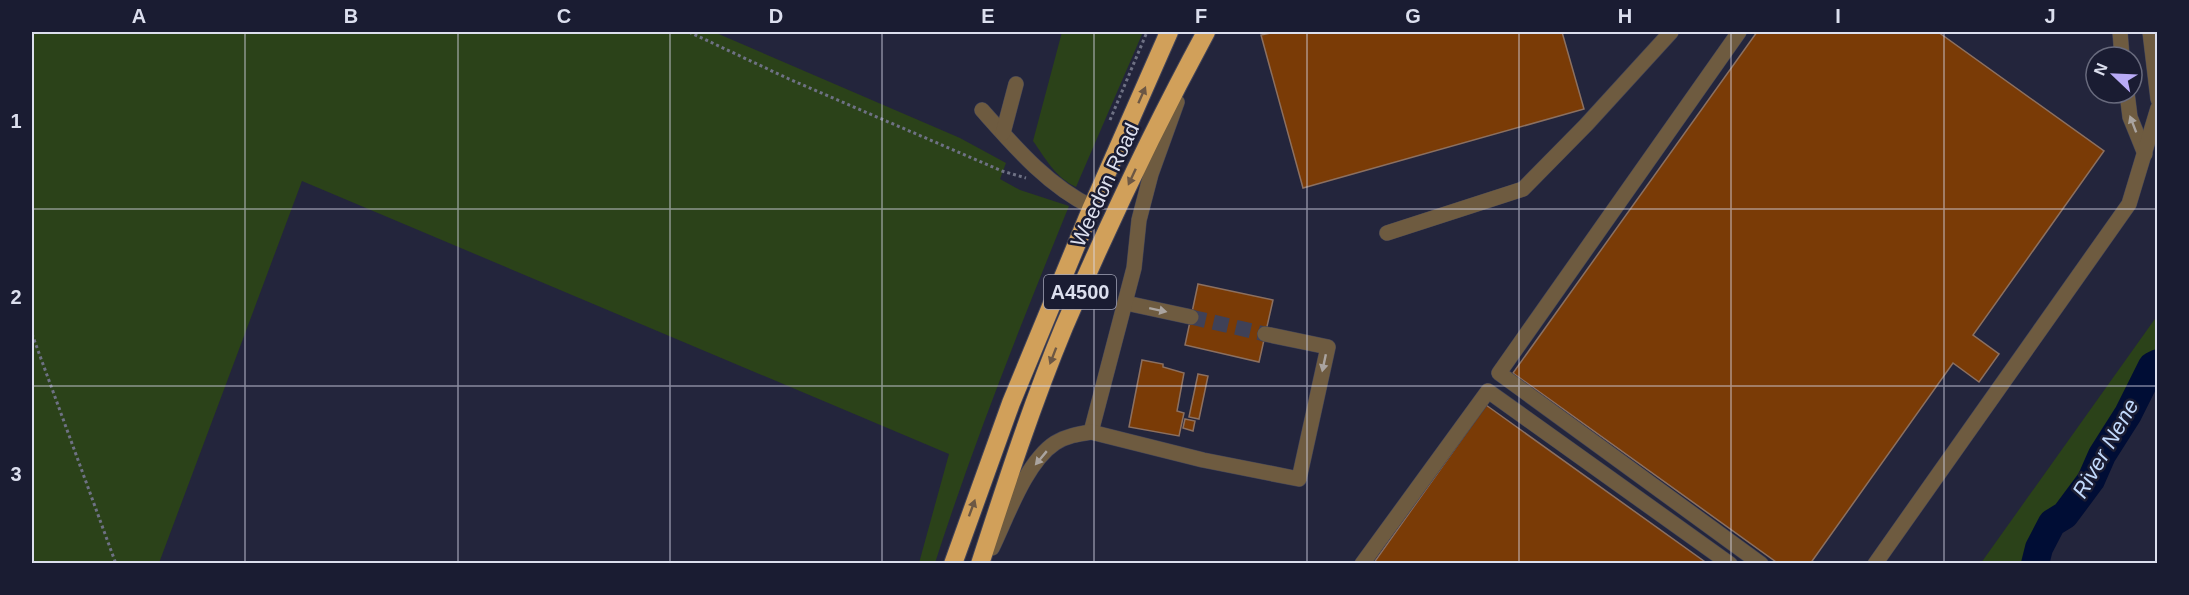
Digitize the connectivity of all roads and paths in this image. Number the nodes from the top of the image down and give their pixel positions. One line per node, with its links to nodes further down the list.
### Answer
1 (689, 32): 15 (path)
2 (1169, 32): 16 (highway, Weedon Road / A4500, one-way to 2)
3 (1206, 32): 7 (highway, Weedon Road / A4500)
4 (1671, 32): 17 (lane)
5 (1739, 32): 28 (lane)
6 (2150, 32): 9 (lane)
7 (1194, 53): 18 (lane); 25 (highway, Weedon Road / A4500, one-way to 25)
8 (1016, 84): 13 (lane)
9 (2157, 99)
10 (2128, 105): 14 (lane, one-way to 10)
11 (2157, 108): 14 (lane)
12 (982, 110): 13 (lane)
13 (1003, 133): 16 (lane)
14 (2145, 154): 29 (lane)
15 (1027, 179)
16 (1092, 207): 24 (highway, Weedon Road / A4500, one-way to 16)
17 (1387, 233)
18 (1125, 303): 19 (lane, one-way to 19); 22 (lane)
19 (1191, 317)
20 (32, 334): 23 (path)
21 (1265, 334): 22 (lane, one-way to 22)
22 (1091, 432): 25 (lane, one-way to 25)
23 (116, 564)
24 (953, 564)
25 (982, 564)
26 (1362, 564): 27 (lane)
27 (1730, 564)
28 (1761, 564)
29 (1875, 564)

